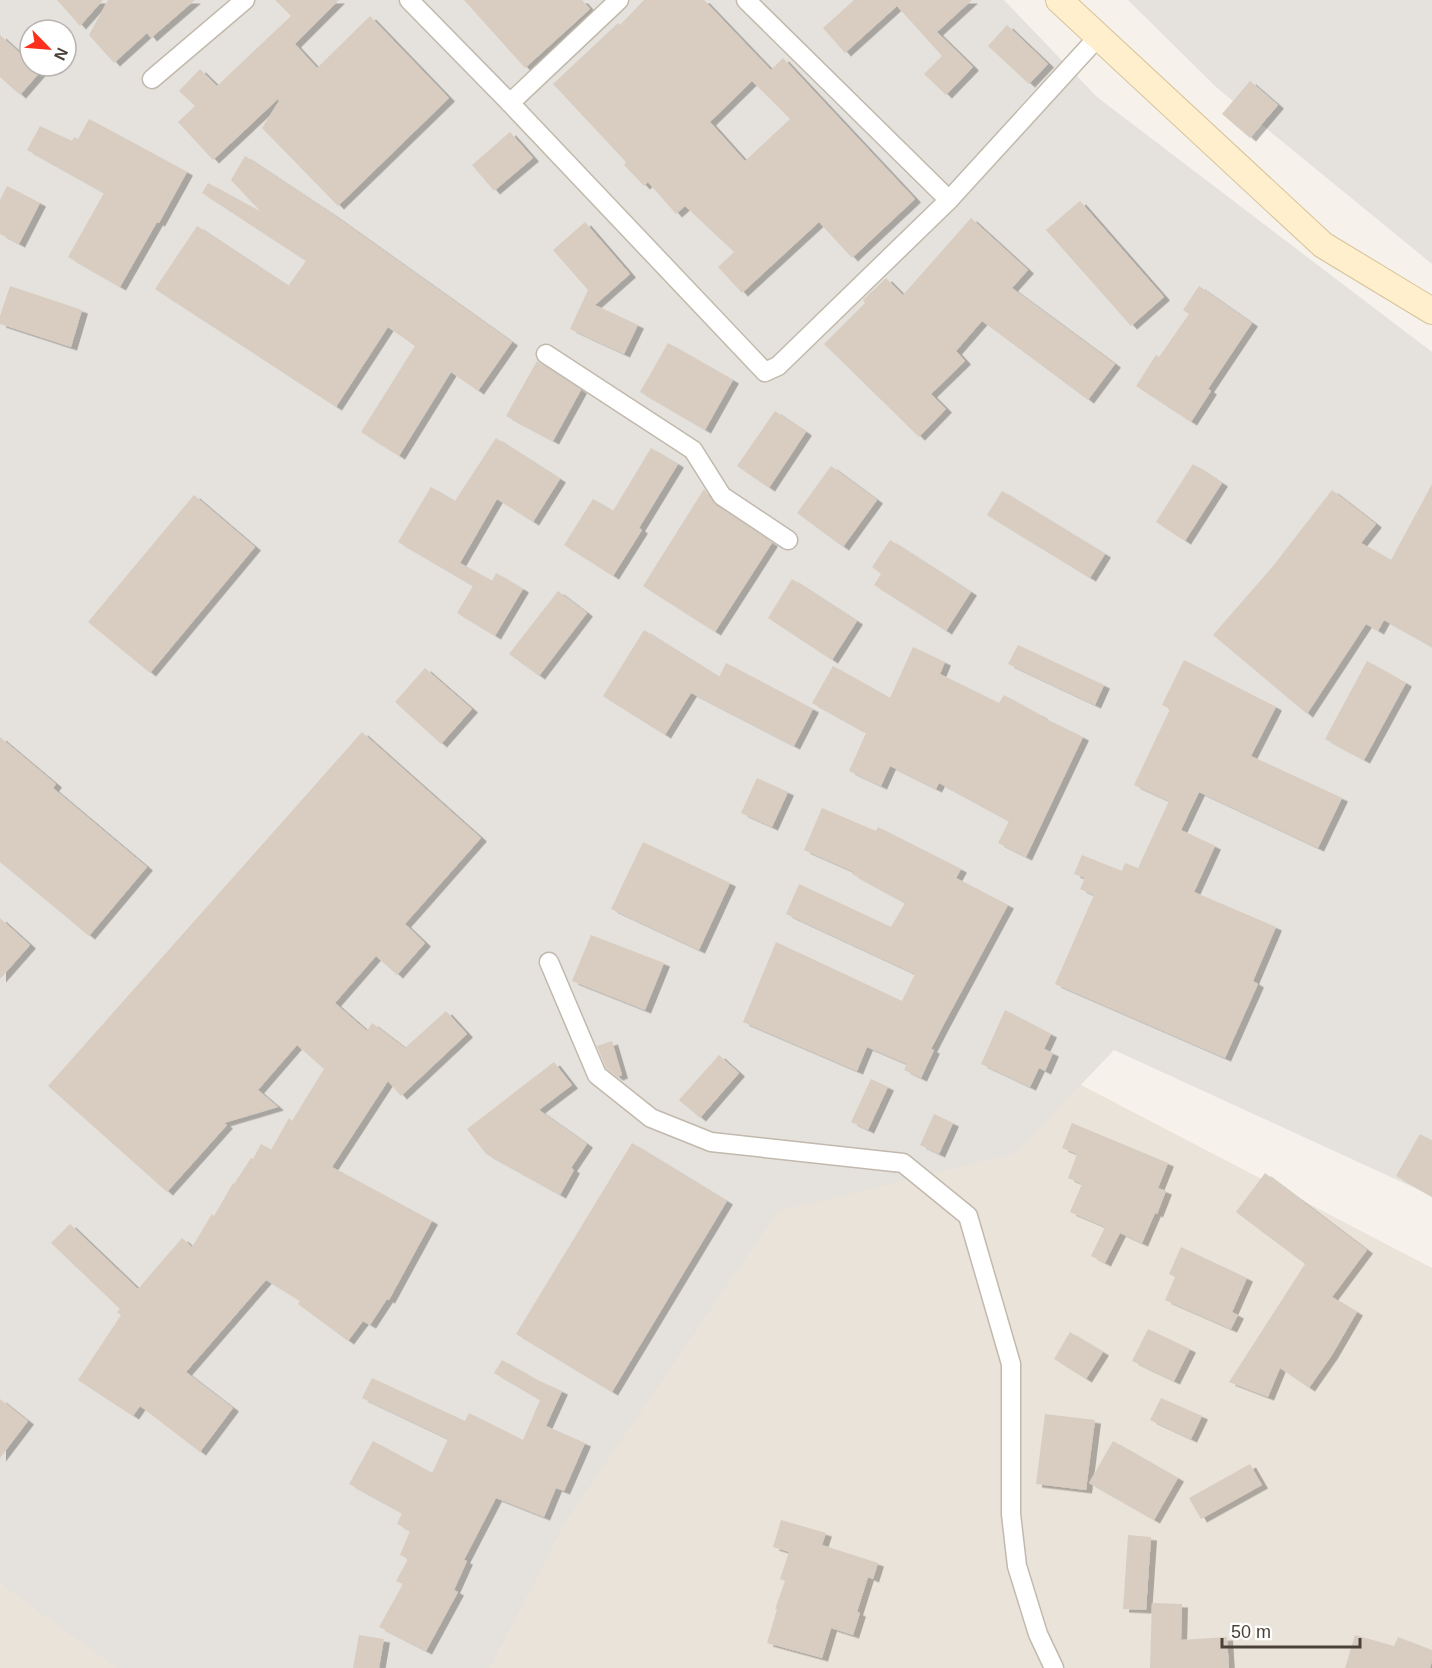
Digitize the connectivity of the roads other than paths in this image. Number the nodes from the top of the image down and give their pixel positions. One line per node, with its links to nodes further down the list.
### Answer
1 (245, 0): 7 (street)
2 (409, 0): 8 (street)
3 (619, 0): 8 (street)
4 (746, 0): 9 (street)
5 (1059, 0): 6 (street)
6 (1098, 37): 9 (street); 10 (street)
7 (152, 79)
8 (510, 103): 9 (street)
9 (949, 200)
10 (1432, 311)
11 (546, 354): 12 (street)
12 (788, 540)
13 (549, 962): 14 (street)
14 (1054, 1668)

